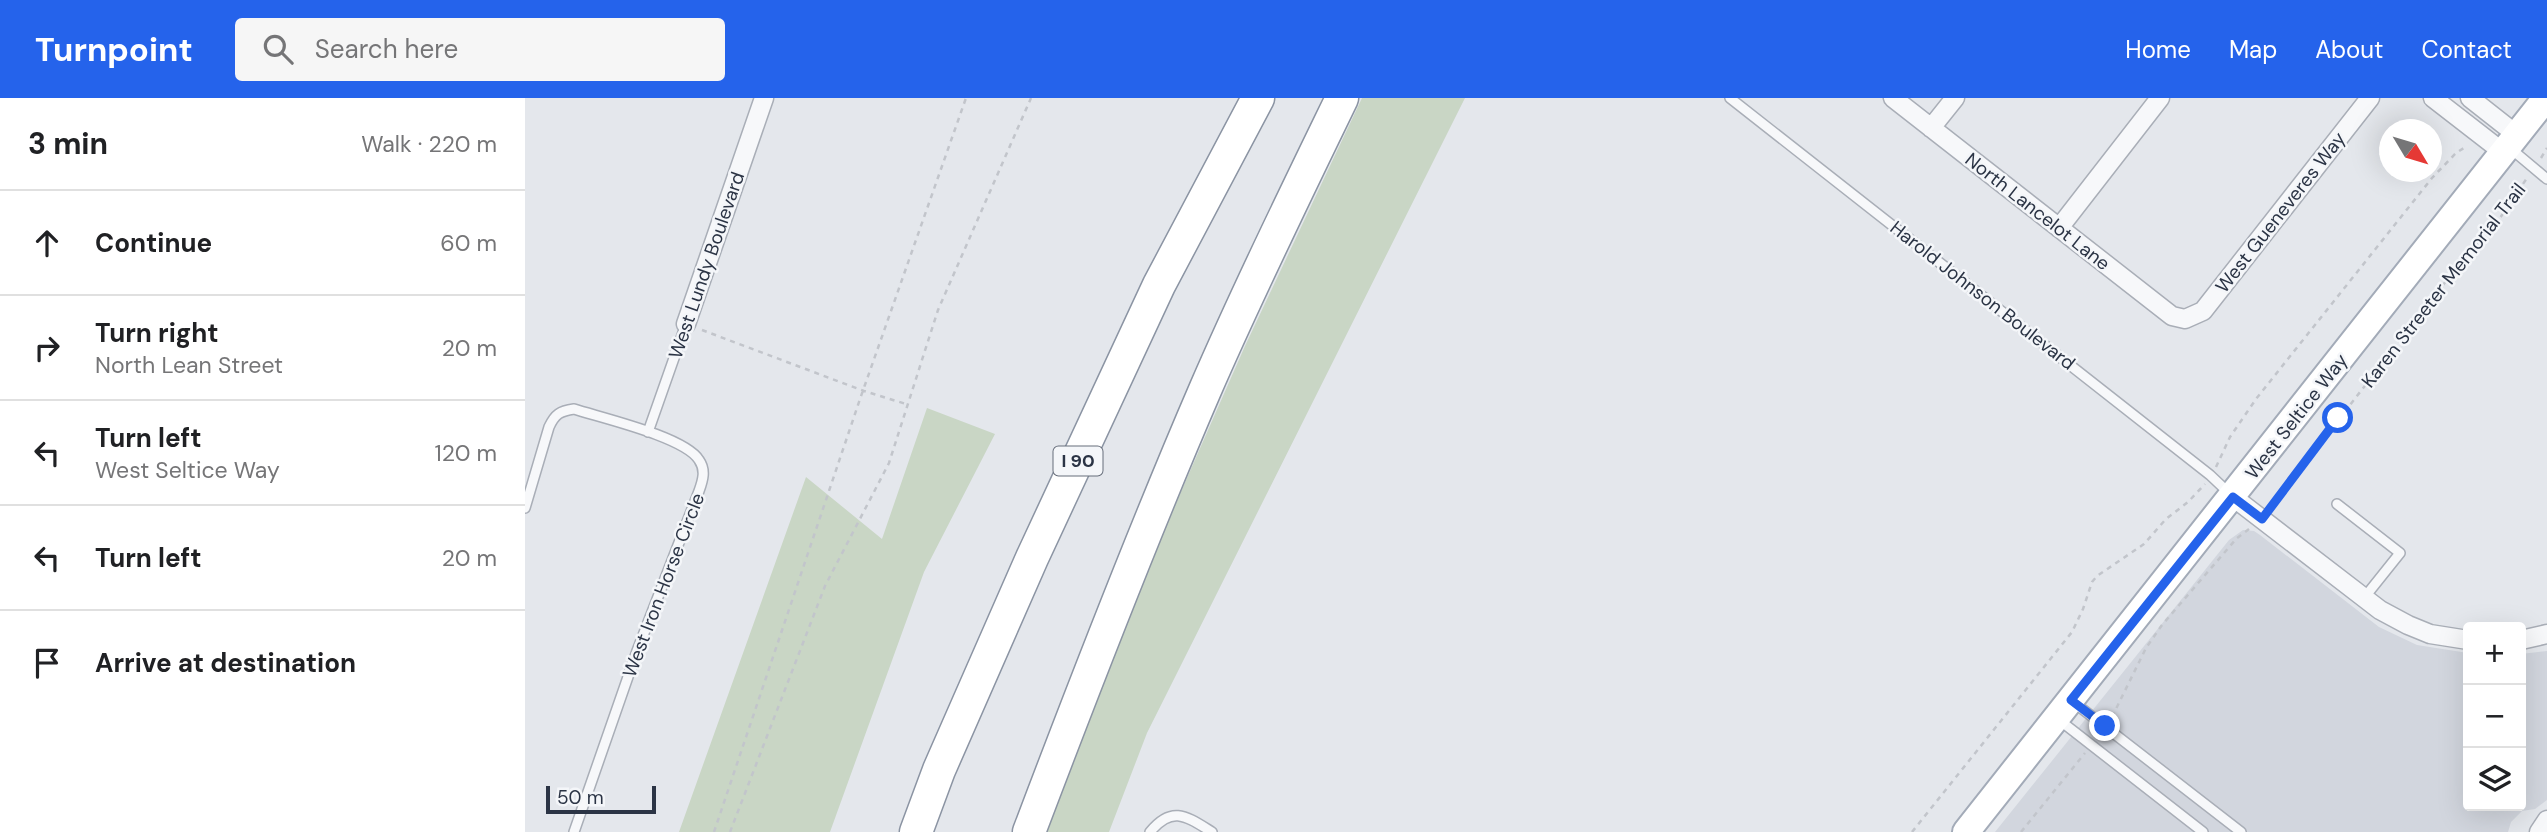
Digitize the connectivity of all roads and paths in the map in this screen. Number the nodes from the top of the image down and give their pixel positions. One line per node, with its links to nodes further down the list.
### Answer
1 (764, 98): 21 (street, West Lundy Boulevard)
2 (966, 98): 22 (path)
3 (1031, 98): 23 (path)
4 (1258, 98): 40 (highway, I 90)
5 (1342, 98): 41 (highway)
6 (1730, 98): 25 (lane, Harold Johnson Boulevard)
7 (1893, 98): 14 (street, North Lancelot Lane)
8 (1955, 98): 14 (street)
9 (2160, 98): 19 (street)
10 (2370, 98): 20 (street, West Gueneveres Way)
11 (2433, 98): 15 (street)
12 (2470, 98): 15 (street)
13 (2546, 98): 15 (main road, West Seltice Way)
14 (1931, 128): 19 (street, North Lancelot Lane)
15 (2510, 145): 17 (lane); 25 (main road, West Seltice Way)
16 (2547, 148): 17 (path, Karen Streeter Memorial Trail)
17 (2534, 168): 18 (lane); 28 (path, Karen Streeter Memorial Trail)
18 (2547, 179)
19 (2059, 228): 20 (street, North Lancelot Lane)
20 (2185, 319)
21 (686, 324): 22 (path); 24 (lane, West Lundy Boulevard)
22 (864, 391): 23 (path); 38 (path)
23 (907, 404): 39 (path)
24 (648, 432): 27 (lane, West Iron Horse Circle); 37 (lane, West Iron Horse Circle)
25 (2233, 497): 28 (street); 33 (main road, West Seltice Way)
26 (2337, 504): 29 (lane)
27 (525, 508)
28 (2262, 519): 29 (street); 34 (path, Karen Streeter Memorial Trail)
29 (2364, 598): 31 (street)
30 (2547, 634): 32 (street)
31 (2463, 639)
32 (2526, 639)
33 (2064, 709): 44 (main road, West Seltice Way); 46 (lane); 47 (lane)
34 (2110, 719)
35 (2084, 754): 45 (path)
36 (2547, 820): 48 (street)
37 (574, 832)
38 (714, 832)
39 (730, 832)
40 (916, 832)
41 (1029, 832)
42 (1150, 832): 43 (lane)
43 (1212, 832)
44 (1966, 832)
45 (2021, 832)
46 (2203, 832)
47 (2241, 832)
48 (2539, 832)

